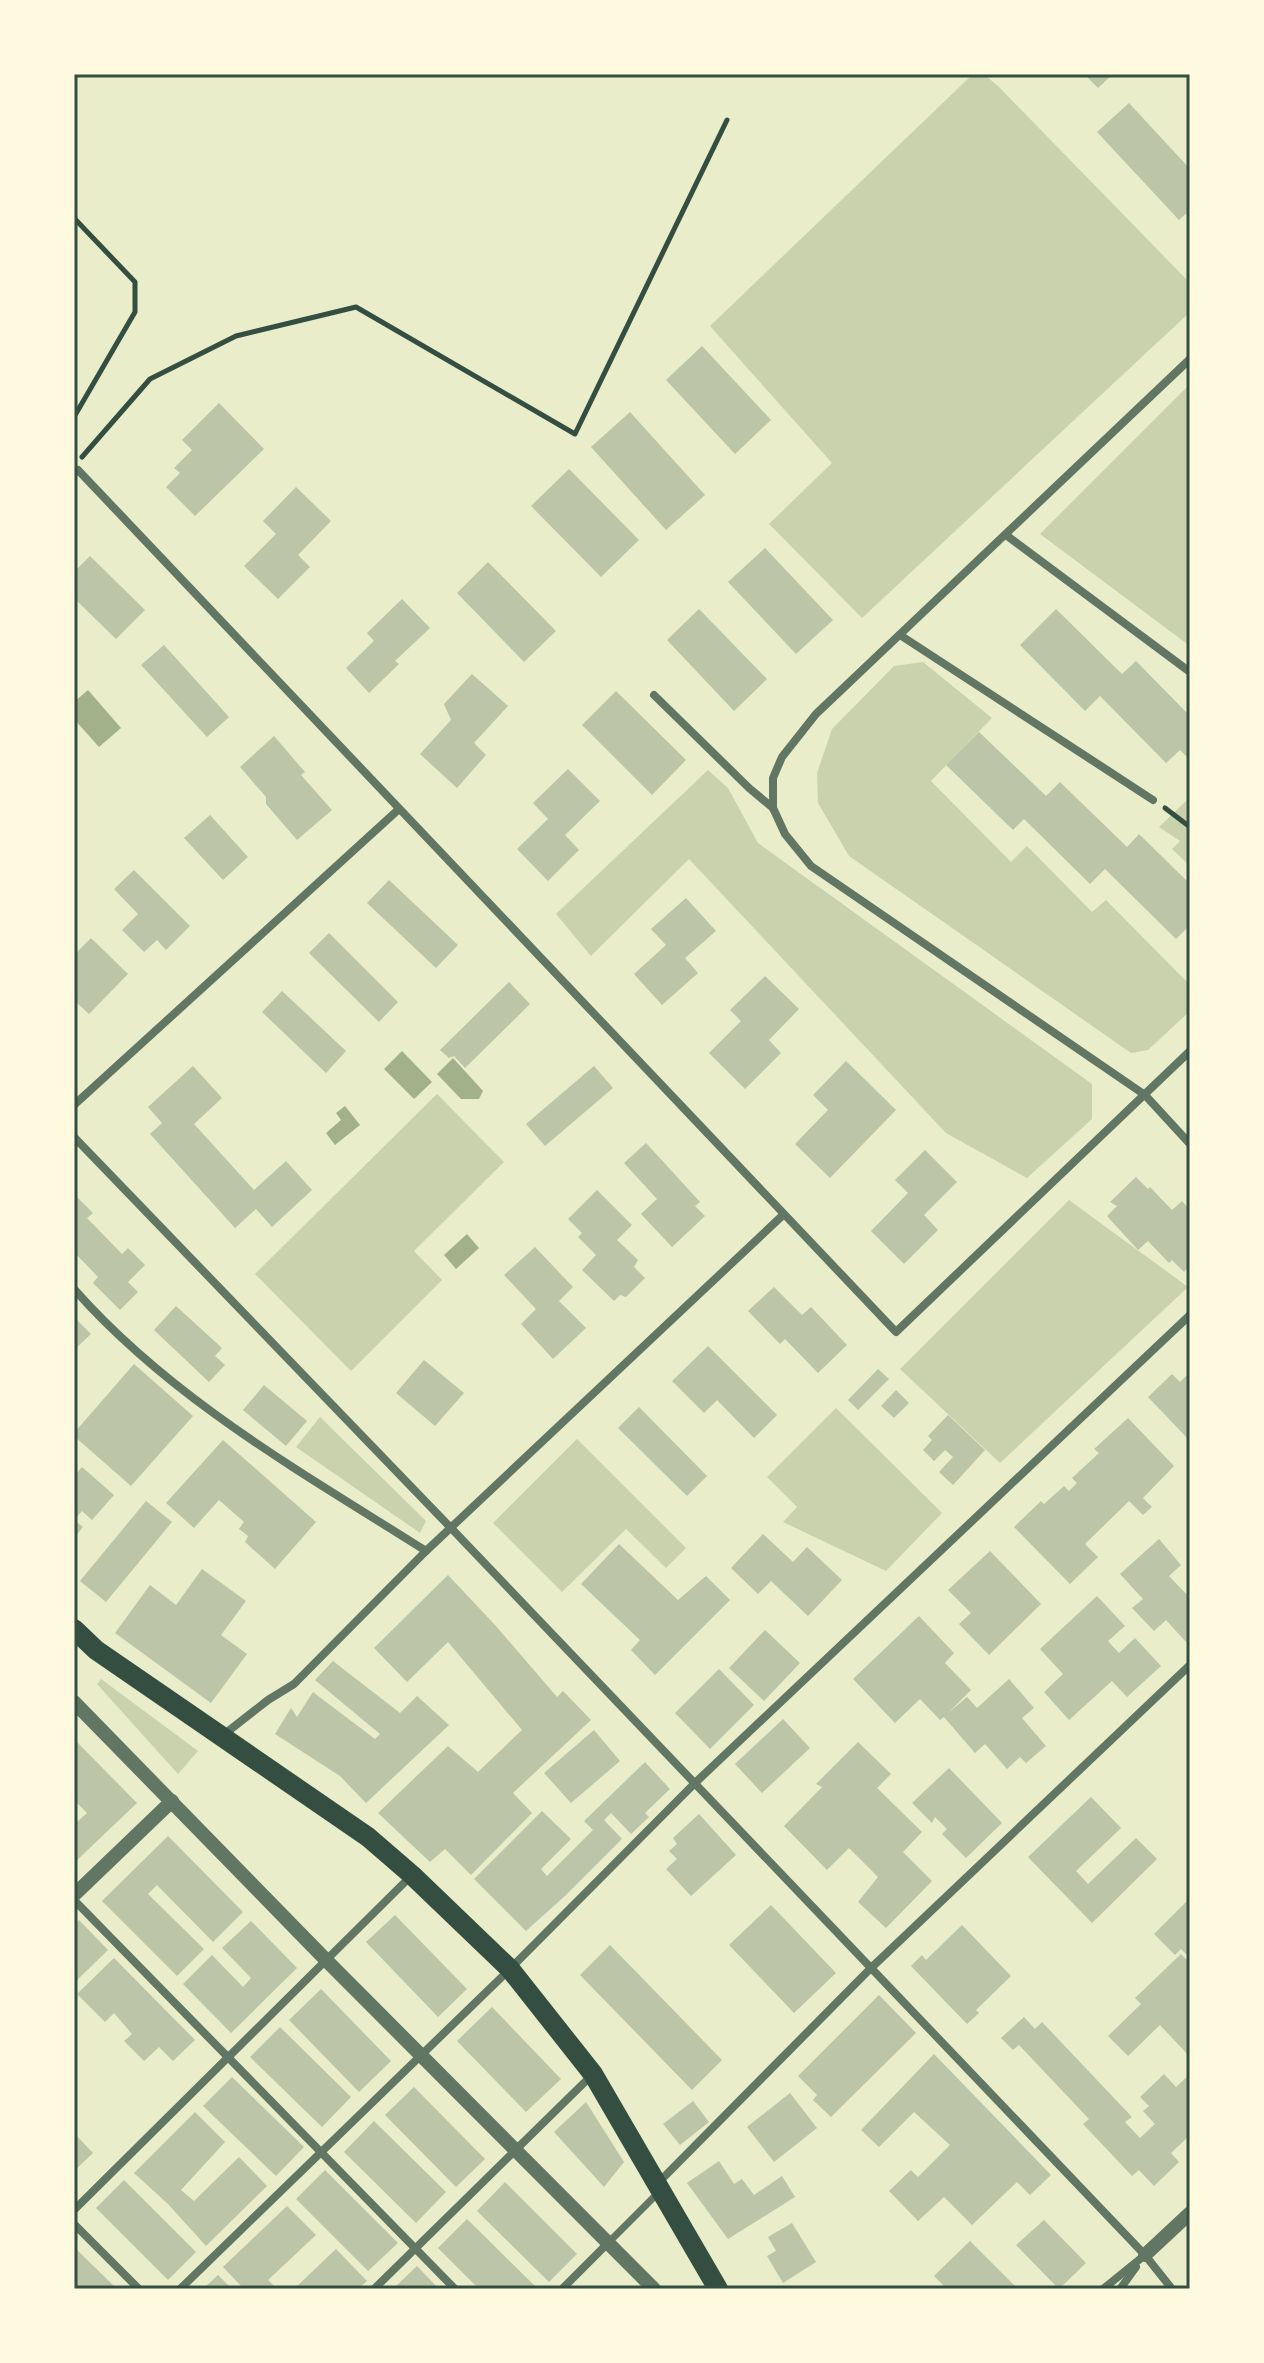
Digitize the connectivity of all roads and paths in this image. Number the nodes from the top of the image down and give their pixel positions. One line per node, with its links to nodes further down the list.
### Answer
1 (727, 120): 5 (path)
2 (74, 218): 4 (path)
3 (1190, 359): 6 (street)
4 (74, 417)
5 (75, 470): 12 (street)
6 (1006, 535): 7 (street); 8 (street)
7 (900, 635): 10 (street); 11 (street)
8 (1190, 672)
9 (654, 695): 11 (street)
10 (1153, 800): 13 (path)
11 (773, 808): 15 (street)
12 (399, 809): 16 (street); 19 (street)
13 (1190, 827)
14 (1190, 1051): 15 (street)
15 (1145, 1095): 18 (street); 19 (street)
16 (74, 1105)
17 (74, 1137): 22 (street)
18 (1190, 1144)
19 (783, 1215): 22 (street)
20 (74, 1289): 23 (street)
21 (1190, 1315): 28 (street)
22 (451, 1528): 23 (street); 28 (street)
23 (426, 1551): 27 (street)
24 (74, 1629): 27 (main road)
25 (1190, 1665): 34 (street)
26 (74, 1702): 29 (street)
27 (221, 1737): 30 (main road)
28 (695, 1783): 33 (street); 34 (street)
29 (172, 1801): 31 (street); 32 (street)
30 (412, 1875): 32 (street); 33 (main road)
31 (74, 1898): 36 (street)
32 (326, 1960): 35 (street); 36 (street)
33 (510, 1969): 35 (street); 37 (main road)
34 (870, 1969): 40 (street); 46 (street)
35 (421, 2055): 38 (street); 39 (street)
36 (228, 2058): 39 (street); 41 (street)
37 (593, 2074): 38 (street); 40 (main road)
38 (515, 2150): 44 (street); 45 (street)
39 (321, 2152): 45 (street); 48 (street)
40 (659, 2186): 44 (street); 53 (main road)
41 (74, 2210)
42 (1190, 2213): 46 (street)
43 (74, 2224): 47 (street)
44 (608, 2243): 51 (street); 52 (street)
45 (416, 2248): 49 (street); 50 (street)
46 (1145, 2255): 54 (street); 55 (street); 56 (street)
47 (139, 2289)
48 (180, 2289)
49 (374, 2289)
50 (455, 2289)
51 (562, 2289)
52 (654, 2289)
53 (718, 2289)
54 (1103, 2289)
55 (1120, 2289)
56 (1172, 2289)

